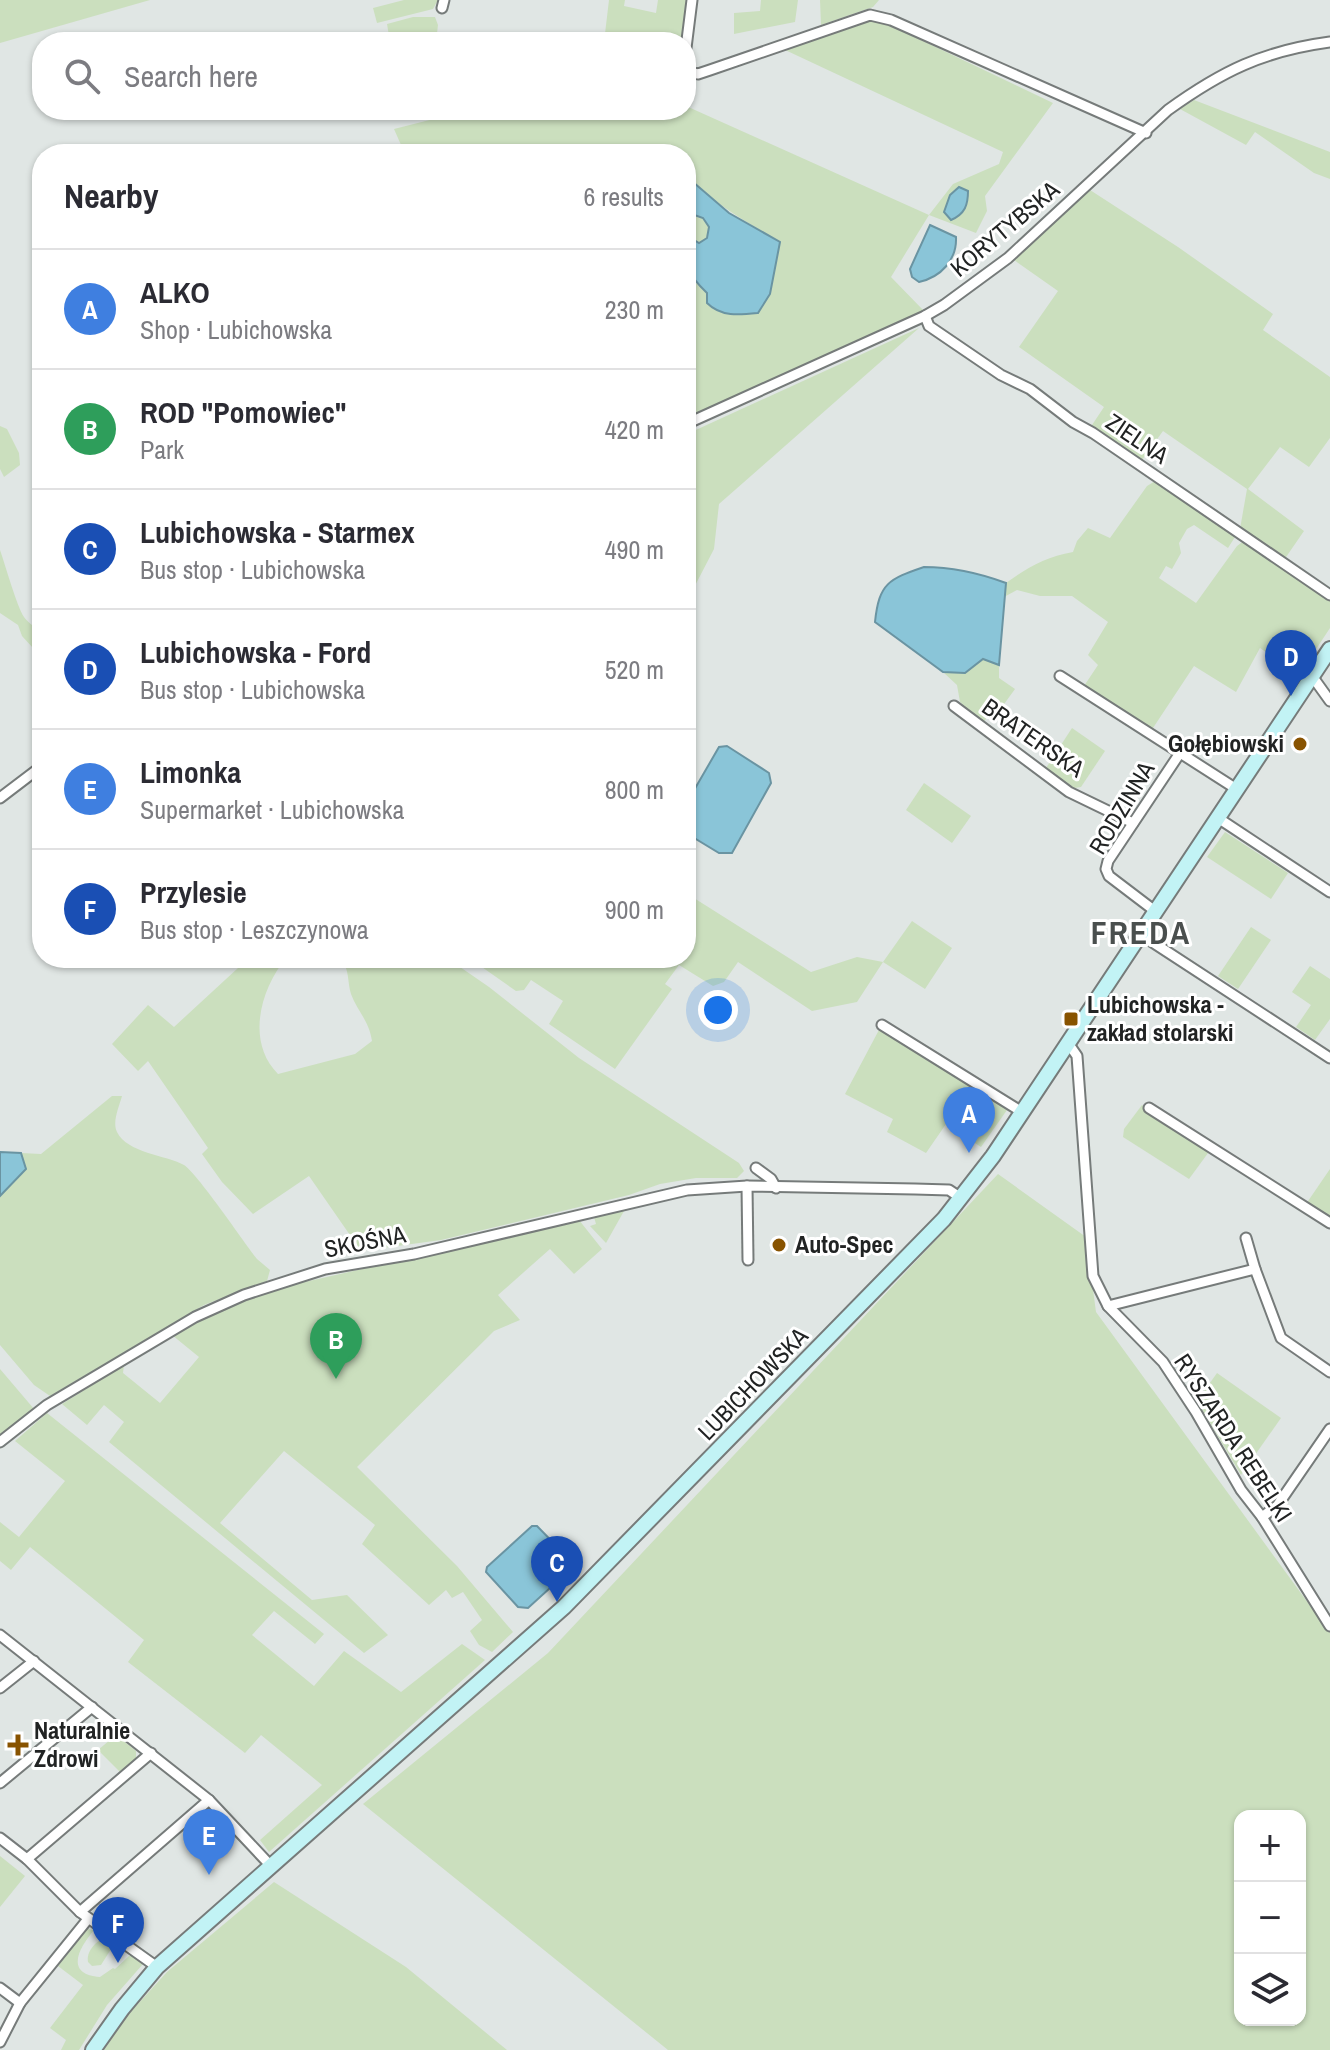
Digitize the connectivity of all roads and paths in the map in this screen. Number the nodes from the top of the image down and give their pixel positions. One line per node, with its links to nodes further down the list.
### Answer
1 (692, 0): 2 (street)
2 (688, 32)
3 (1330, 42): 5 (street, KORYTYBSKA)
4 (696, 73): 5 (street)
5 (1146, 133): 6 (street, KORYTYBSKA)
6 (925, 316): 7 (street, KORYTYBSKA); 8 (street, ZIELNA)
7 (696, 419)
8 (1330, 595)
9 (1330, 649): 11 (street, LUBICHOWSKA)
10 (1060, 676): 14 (street)
11 (1312, 676): 12 (street); 16 (street, LUBICHOWSKA)
12 (1330, 701)
13 (954, 706): 19 (street, BRATERSKA)
14 (1180, 753): 16 (street); 19 (street, RODZINNA)
15 (32, 774): 17 (street)
16 (1238, 790): 18 (street, LUBICHOWSKA)
17 (0, 798)
18 (1218, 818): 20 (street); 21 (street, LUBICHOWSKA)
19 (1133, 823): 21 (street, RODZINNA)
20 (1330, 892)
21 (1155, 911): 22 (street, LUBICHOWSKA)
22 (1140, 934): 24 (street, LUBICHOWSKA); 25 (street)
23 (882, 1025): 27 (street)
24 (1068, 1043): 27 (street, LUBICHOWSKA); 36 (street, RYSZARDA REBELKI)
25 (1330, 1058)
26 (1149, 1108): 32 (street)
27 (1022, 1112): 31 (street, LUBICHOWSKA)
28 (756, 1168): 30 (street)
29 (747, 1186): 30 (street, SKOŚNA); 34 (street); 39 (street, SKOŚNA)
30 (776, 1188): 31 (street, SKOŚNA)
31 (961, 1198): 51 (street, LUBICHOWSKA)
32 (1330, 1223)
33 (1246, 1238): 35 (street)
34 (748, 1260)
35 (1255, 1269): 36 (street); 37 (street)
36 (1108, 1306): 40 (street, RYSZARDA REBELKI)
37 (1330, 1372)
38 (1330, 1429): 40 (street)
39 (0, 1442)
40 (1262, 1517): 41 (street, RYSZARDA REBELKI)
41 (1330, 1626)
42 (0, 1635): 43 (street)
43 (34, 1661): 44 (street); 45 (street)
44 (0, 1688)
45 (92, 1707): 46 (street); 47 (street)
46 (151, 1753): 48 (street); 50 (street)
47 (0, 1783)
48 (209, 1800): 51 (street); 52 (street)
49 (0, 1838): 50 (street)
50 (27, 1859): 52 (street)
51 (271, 1866): 53 (street, LUBICHOWSKA)
52 (84, 1915): 53 (street); 55 (street)
53 (157, 1967): 57 (street, LUBICHOWSKA)
54 (0, 1988): 55 (street)
55 (20, 2003): 56 (street)
56 (0, 2042)
57 (93, 2050)

